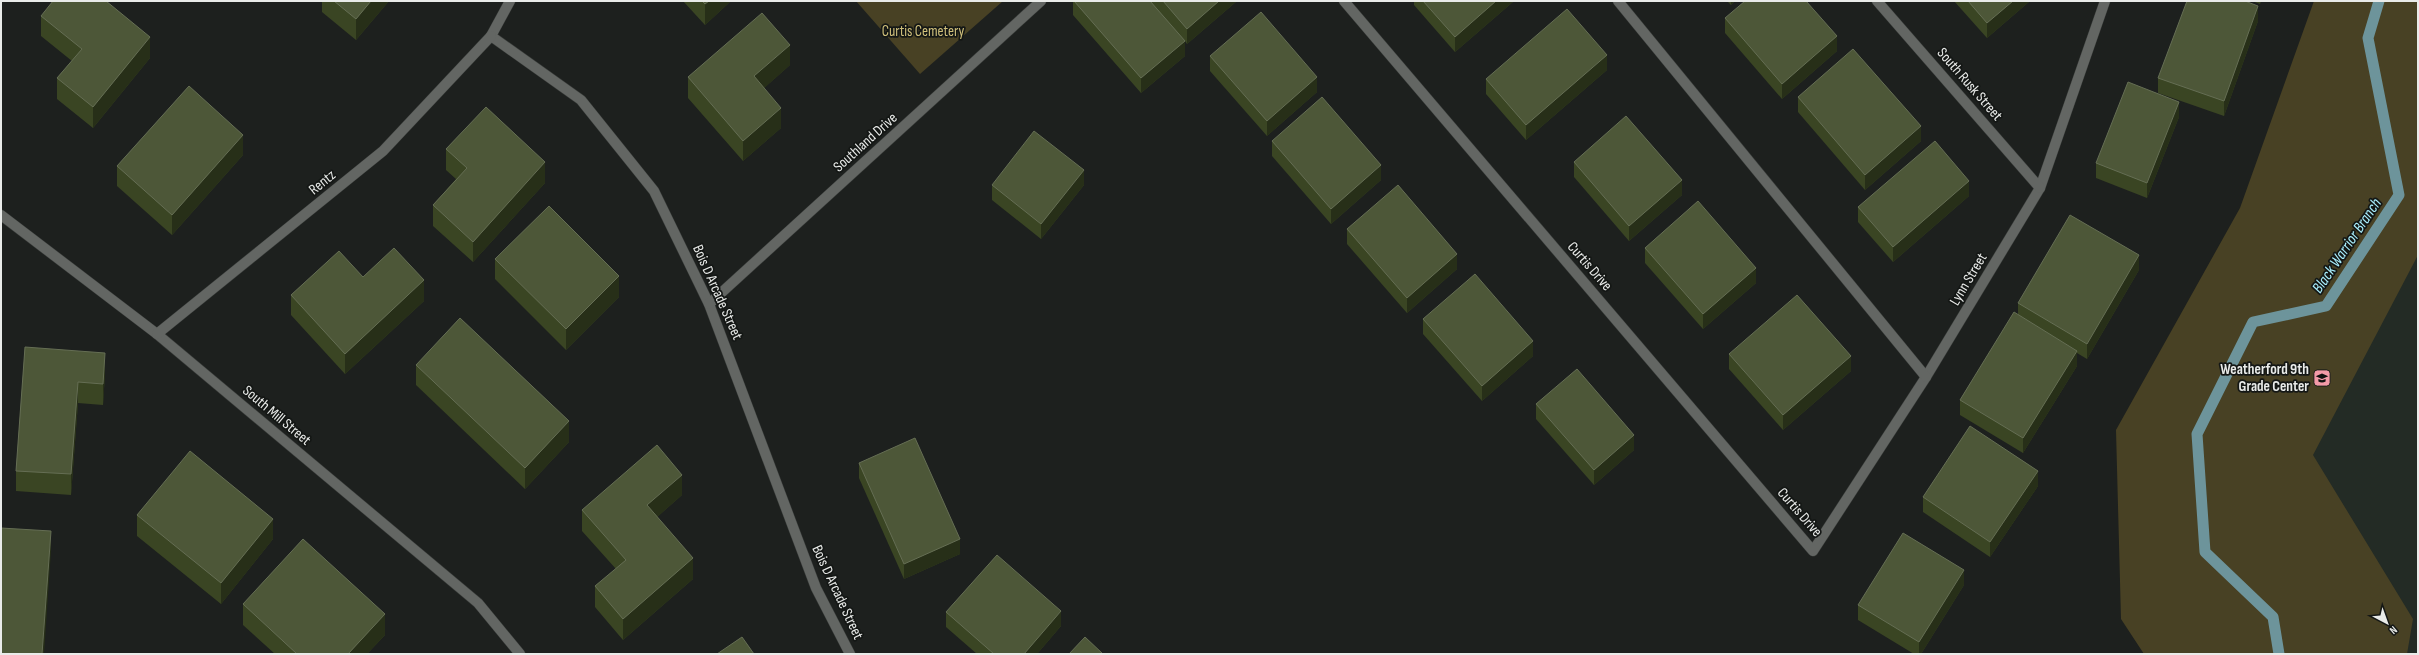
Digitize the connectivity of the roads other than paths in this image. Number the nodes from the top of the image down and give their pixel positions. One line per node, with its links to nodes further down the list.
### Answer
1 (510, 1): 7 (street)
2 (1041, 1): 10 (street, Southland Drive)
3 (1344, 1): 13 (street, Curtis Drive)
4 (1618, 1): 12 (street)
5 (1878, 1): 8 (street, South Rusk Street)
6 (2105, 1): 8 (street, Lynn Street)
7 (491, 36): 10 (street, Bois D Arcade Street); 11 (street, Rentz)
8 (2040, 188): 12 (street, Lynn Street)
9 (1, 215): 11 (street, South Mill Street)
10 (710, 304): 15 (street, Bois D Arcade Street)
11 (157, 334): 14 (street, South Mill Street)
12 (1926, 377): 13 (street, Lynn Street)
13 (1813, 551)
14 (520, 654)
15 (850, 654)

